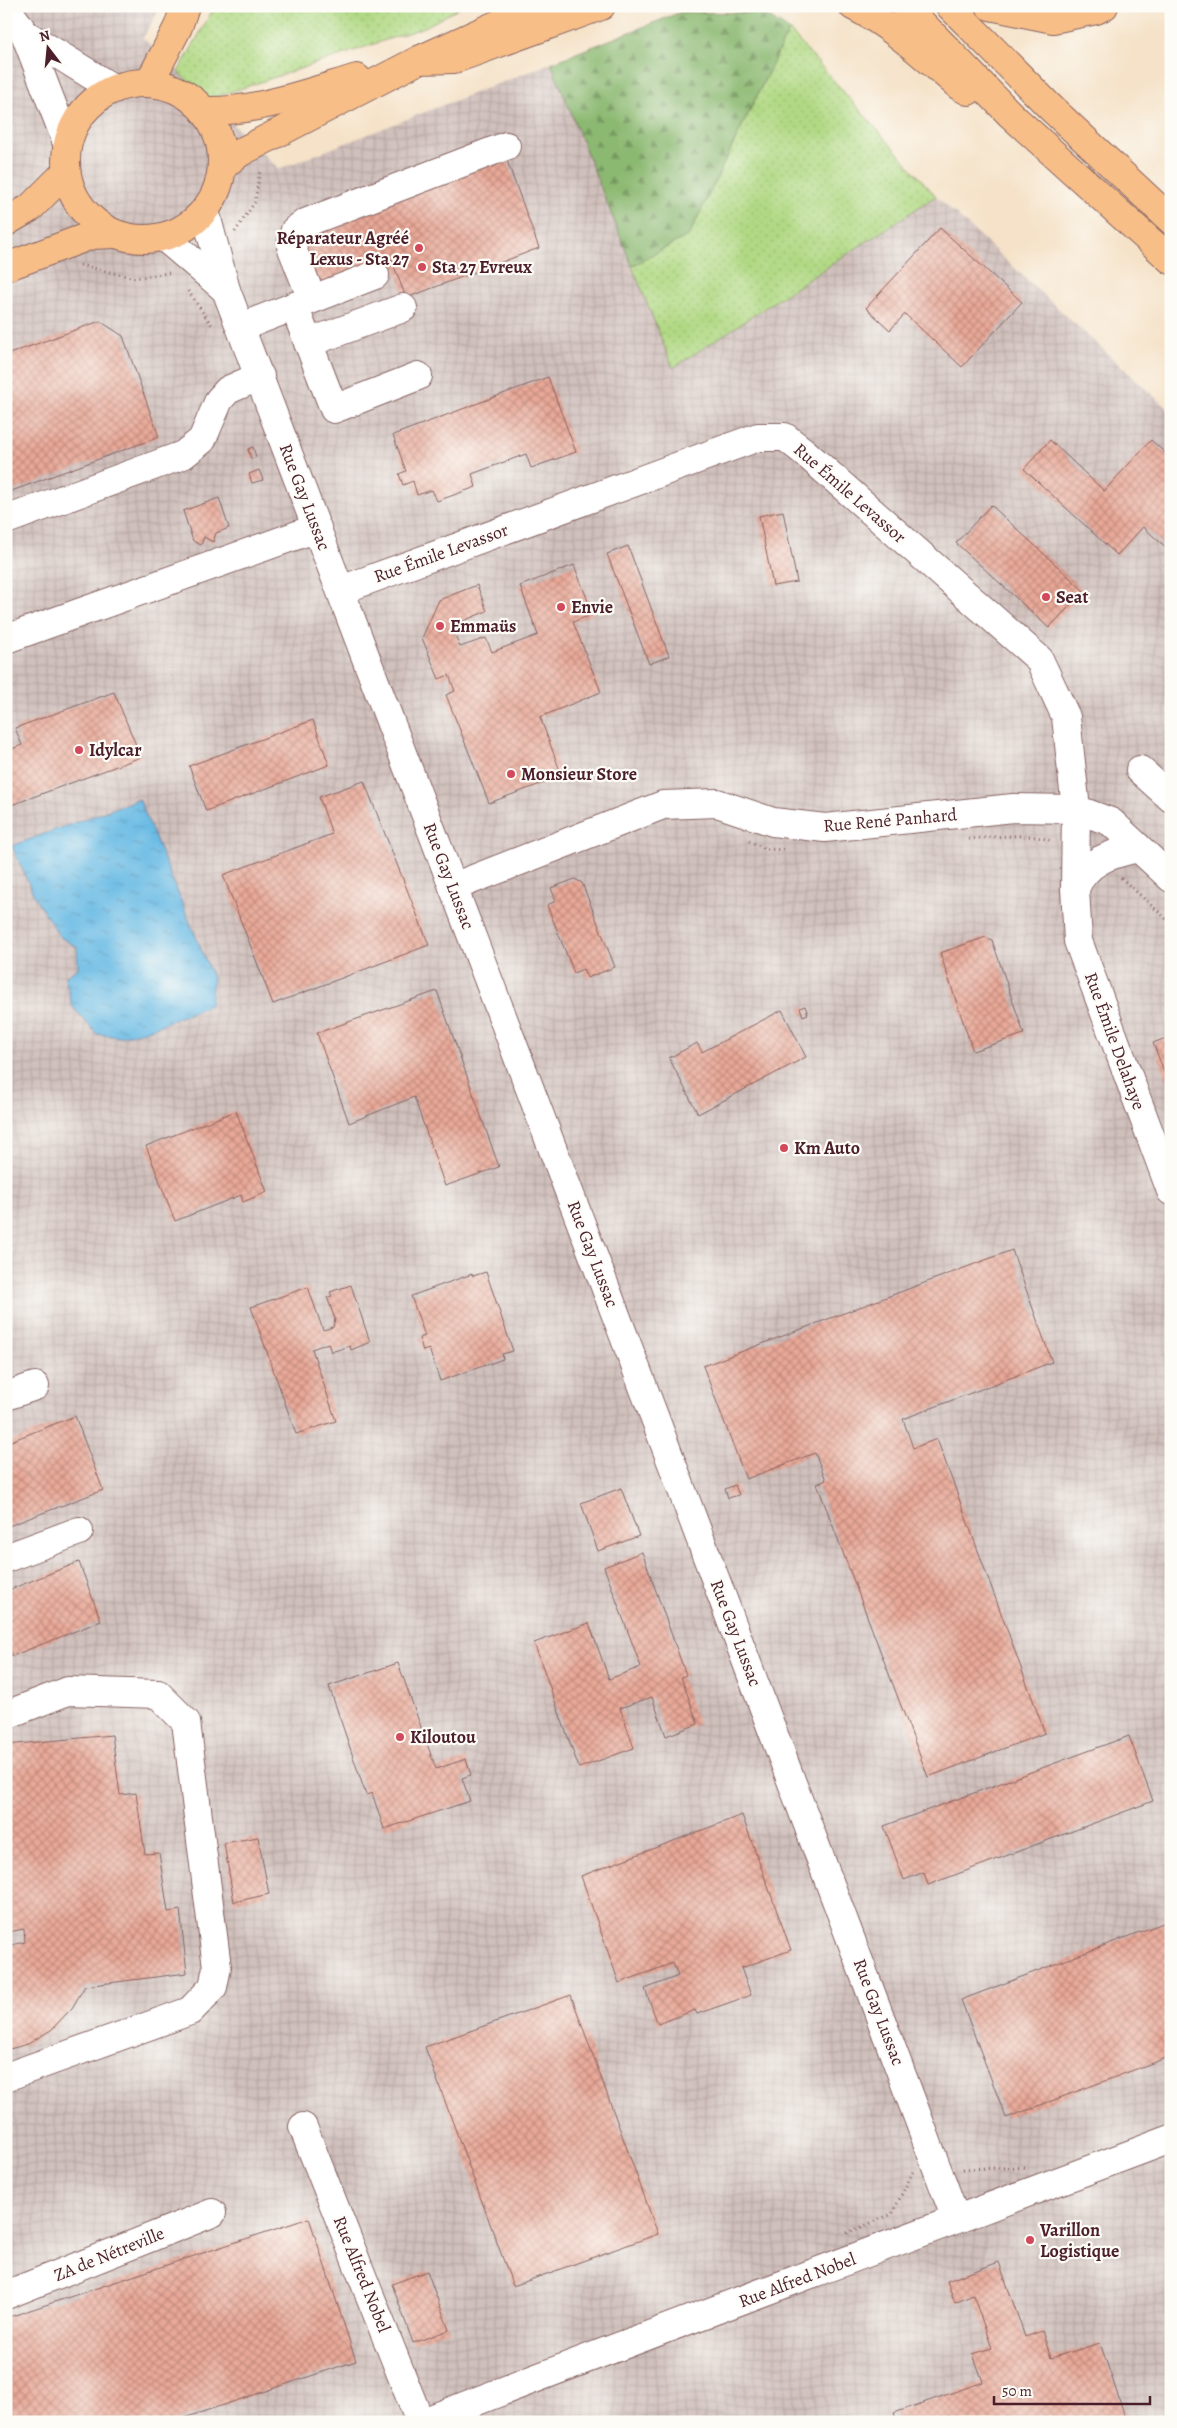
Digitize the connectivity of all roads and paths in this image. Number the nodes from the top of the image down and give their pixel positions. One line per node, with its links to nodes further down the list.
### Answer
1 (185, 6): 12 (main road)
2 (538, 6): 11 (main road)
3 (601, 6): 11 (main road)
4 (853, 6): 15 (main road)
5 (905, 6): 15 (main road)
6 (950, 6): 21 (main road)
7 (990, 6): 8 (main road)
8 (1104, 6)
9 (6, 7): 10 (street)
10 (25, 34): 13 (street); 16 (street)
11 (419, 60): 14 (main road); 18 (main road)
12 (149, 83): 13 (main road); 14 (main road)
13 (114, 89): 16 (main road)
14 (204, 111): 18 (main road)
15 (1011, 115): 26 (main road)
16 (67, 143): 19 (main road)
17 (506, 146): 32 (street)
18 (222, 166): 20 (main road)
19 (66, 172): 22 (main road); 23 (main road)
20 (204, 210): 24 (main road); 31 (street, Rue Gay Lussac)
21 (1171, 220)
22 (6, 222)
23 (115, 234): 24 (main road); 25 (main road)
24 (164, 237): 31 (street, Rue Gay Lussac)
25 (52, 250): 27 (main road); 28 (path)
26 (1171, 260)
27 (6, 267)
28 (175, 272)
29 (375, 275): 32 (street)
30 (186, 288): 35 (path)
31 (226, 290): 34 (street, Rue Gay Lussac)
32 (303, 303): 34 (street); 36 (street)
33 (403, 308): 36 (street)
34 (241, 327): 37 (street, Rue Gay Lussac)
35 (213, 328)
36 (308, 343): 38 (street)
37 (260, 376): 39 (street); 40 (street, Rue Gay Lussac)
38 (418, 376)
39 (6, 520)
40 (317, 528): 41 (street, Rue Gay Lussac); 42 (street)
41 (340, 590): 45 (street, Rue Émile Levassor); 52 (street, Rue Gay Lussac)
42 (6, 639)
43 (1140, 770): 44 (street)
44 (1171, 798)
45 (1076, 809): 48 (street, Rue René Panhard); 50 (street, Rue Émile Delahaye); 52 (street, Rue René Panhard)
46 (741, 838): 49 (path)
47 (963, 840): 50 (path)
48 (1138, 848): 50 (street); 51 (street, Rue René Panhard)
49 (791, 850)
50 (1086, 855): 53 (path); 54 (street, Rue Émile Delahaye)
51 (1171, 878)
52 (453, 887): 64 (street, Rue Gay Lussac)
53 (1171, 923)
54 (1171, 1191)
55 (35, 1386): 56 (street)
56 (6, 1396)
57 (79, 1532): 58 (street)
58 (6, 1558)
59 (6, 1715): 60 (street)
60 (6, 2077)
61 (304, 2127): 69 (street, Rue Alfred Nobel)
62 (1171, 2139): 66 (street, Rue Alfred Nobel)
63 (1033, 2167): 64 (path)
64 (926, 2170): 66 (street, Rue Gay Lussac); 67 (path)
65 (212, 2213): 68 (street, ZA de Nétreville)
66 (956, 2220): 69 (street, Rue Alfred Nobel)
67 (840, 2235)
68 (6, 2296)
69 (422, 2422)

